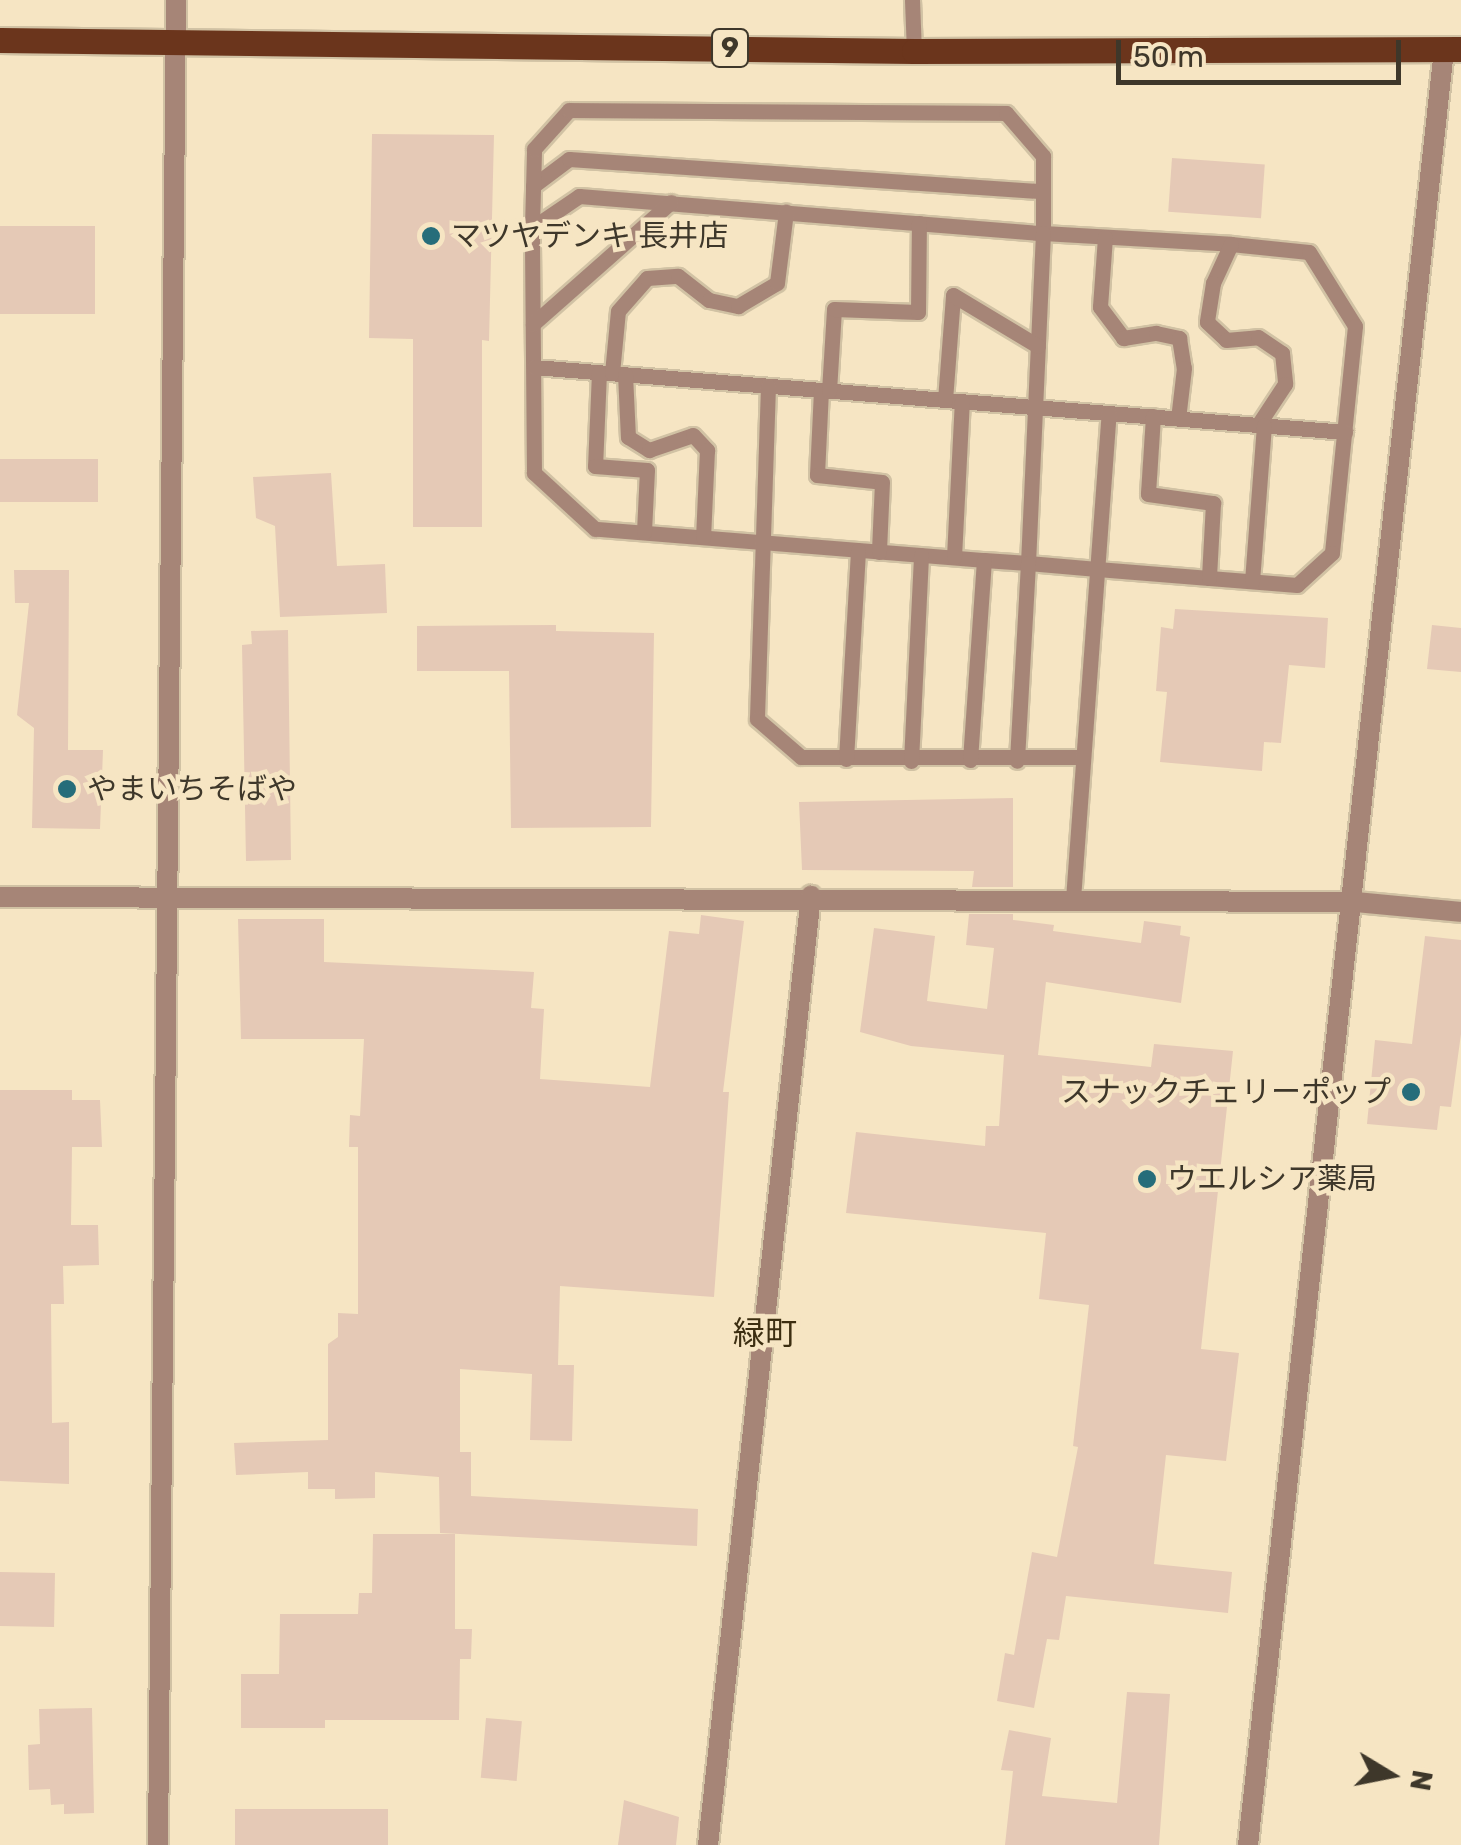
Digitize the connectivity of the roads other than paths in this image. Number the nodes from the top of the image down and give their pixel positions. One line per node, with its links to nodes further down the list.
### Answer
1 (176, 0): 3 (street)
2 (912, 0): 6 (lane)
3 (176, 39): 4 (main road, 9); 6 (main road, 9); 46 (street)
4 (0, 40)
5 (1452, 49): 6 (main road, 9); 50 (street)
6 (914, 51)
7 (533, 186): 8 (lane); 8 (lane); 12 (lane)
8 (1043, 191): 13 (lane)
9 (671, 202): 10 (lane); 12 (lane); 16 (lane)
10 (786, 212): 11 (lane); 19 (lane)
11 (919, 223): 13 (lane); 21 (lane)
12 (532, 228): 16 (lane)
13 (1043, 233): 14 (lane); 17 (lane)
14 (1105, 237): 15 (lane); 26 (lane)
15 (1231, 244): 27 (lane); 28 (lane)
16 (534, 324): 18 (lane)
17 (1038, 346): 22 (lane); 23 (lane)
18 (534, 367): 19 (lane); 29 (lane)
19 (612, 373): 20 (lane); 29 (lane); 30 (lane)
20 (768, 386): 21 (lane); 31 (lane)
21 (825, 390): 22 (lane); 33 (lane)
22 (954, 401): 23 (lane); 35 (lane)
23 (1035, 407): 24 (lane); 37 (lane)
24 (1110, 413): 25 (lane); 38 (lane)
25 (1153, 416): 26 (lane); 39 (lane)
26 (1178, 419): 27 (lane)
27 (1261, 425): 28 (lane); 40 (lane)
28 (1344, 432): 40 (lane)
29 (644, 532): 30 (lane)
30 (704, 537): 31 (lane)
31 (761, 542): 32 (lane); 42 (lane)
32 (858, 550): 33 (lane); 42 (lane)
33 (879, 552): 34 (lane)
34 (922, 555): 35 (lane); 44 (lane)
35 (954, 557): 36 (lane)
36 (984, 560): 37 (lane); 43 (lane)
37 (1028, 563): 38 (lane); 45 (lane)
38 (1098, 569): 39 (lane); 41 (lane)
39 (1208, 578): 40 (lane)
40 (1252, 582)
41 (1080, 757): 45 (lane); 49 (lane)
42 (846, 759): 44 (lane)
43 (970, 760): 44 (lane); 45 (lane)
44 (911, 761)
45 (1016, 761)
46 (164, 893): 47 (street); 48 (street); 52 (street)
47 (0, 896)
48 (811, 896): 49 (street); 53 (street)
49 (1073, 899): 50 (street)
50 (1355, 902): 51 (street); 54 (street)
51 (1461, 912)
52 (158, 1845)
53 (708, 1845)
54 (1248, 1845)

